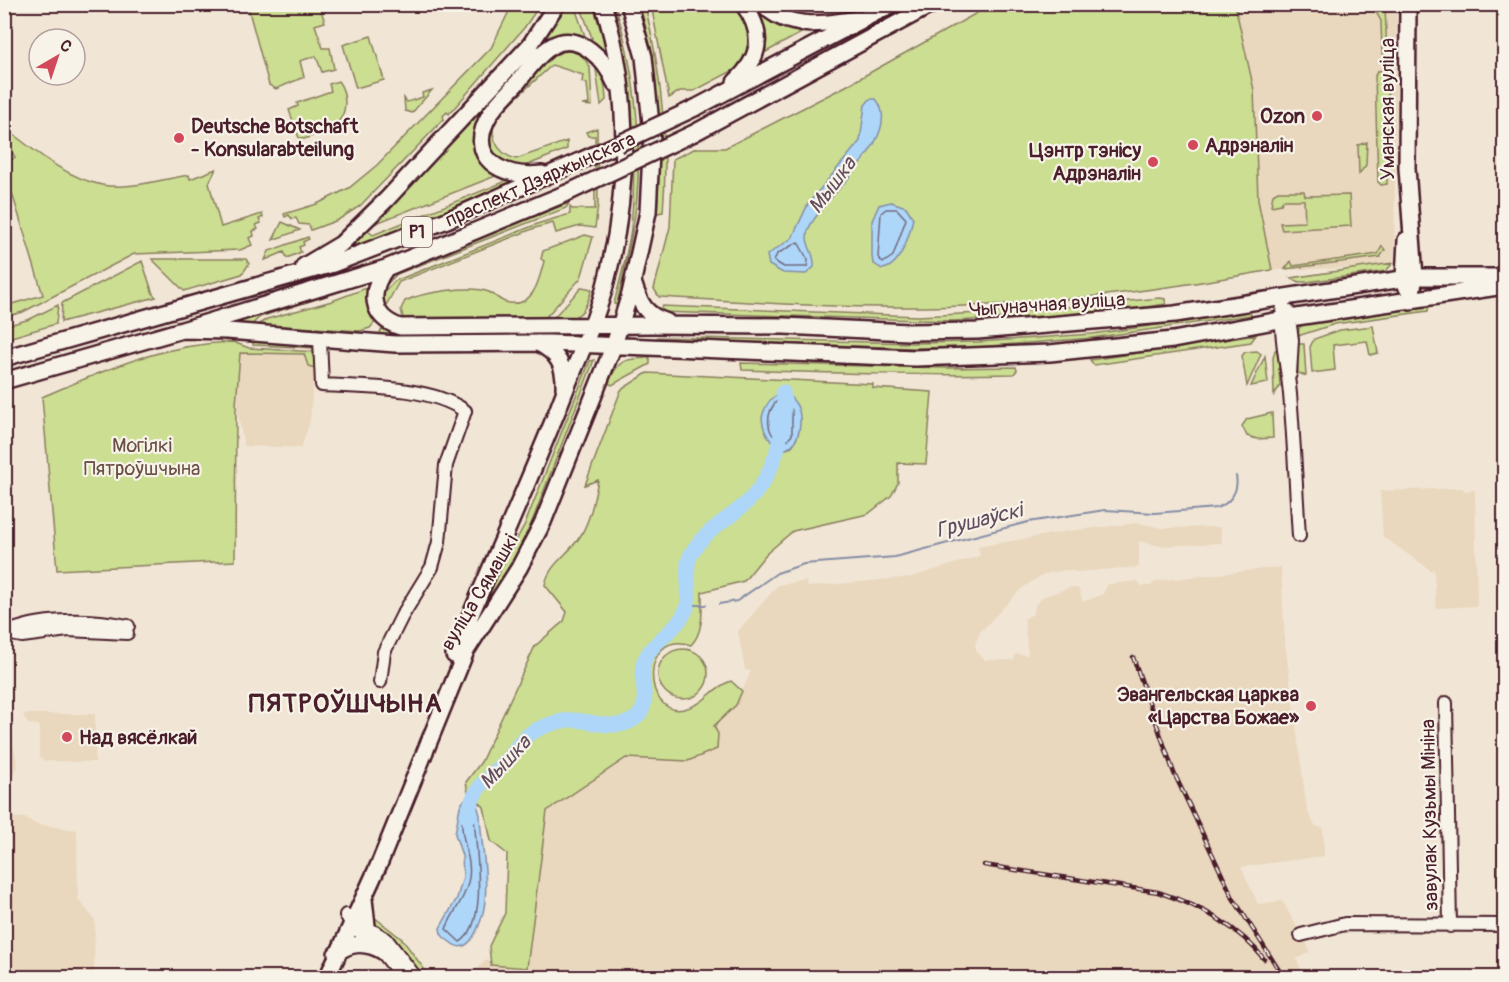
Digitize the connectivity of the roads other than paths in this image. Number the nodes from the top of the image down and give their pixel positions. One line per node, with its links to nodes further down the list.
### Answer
1 (557, 4): 18 (main road)
2 (603, 4): 13 (main road, вуліца Сямашкі)
3 (629, 4): 11 (main road)
4 (637, 4): 11 (main road)
5 (743, 4): 12 (main road, Р1)
6 (763, 4): 10 (main road)
7 (892, 4): 10 (main road, праспект Дзяржынскага)
8 (933, 4): 15 (main road, праспект Дзяржынскага, bridge)
9 (1408, 4): 16 (main road, Уманская вуліца)
10 (872, 17): 12 (main road, праспект Дзяржынскага)
11 (641, 42): 19 (main road, вуліца Сямашкі)
12 (720, 95): 14 (main road, праспект Дзяржынскага / Р1, bridge)
13 (622, 100): 14 (main road); 26 (main road, вуліца Сямашкі)
14 (560, 170): 18 (main road, праспект Дзяржынскага / Р1)
15 (386, 268): 26 (main road, Чыгуначная вуліца); 27 (main road, праспект Дзяржынскага)
16 (1410, 277): 17 (main road, Чыгуначная вуліца); 21 (main road, Чыгуначная вуліца); 22 (main road, Уманская вуліца)
17 (1504, 277)
18 (277, 281): 32 (main road, праспект Дзяржынскага / Р1)
19 (633, 282): 24 (main road, вуліца Сямашкі); 25 (main road)
20 (1504, 286): 22 (main road)
21 (1284, 298): 23 (street); 25 (main road, Чыгуначная вуліца)
22 (1410, 302): 23 (main road)
23 (1285, 319): 31 (main road); 35 (street)
24 (620, 325): 25 (main road, Чыгуначная вуліца); 26 (main road, Чыгуначная вуліца); 31 (main road, вуліца Сямашкі)
25 (676, 325)
26 (591, 326): 30 (main road, вуліца Сямашкі)
27 (182, 330): 28 (main road); 33 (main road, праспект Дзяржынскага)
28 (320, 339): 29 (main road); 38 (street)
29 (538, 343): 30 (main road); 34 (main road)
30 (584, 344): 31 (main road); 34 (main road, вуліца Сямашкі)
31 (614, 345): 40 (main road, вуліца Сямашкі)
32 (4, 358)
33 (4, 381)
34 (563, 394): 40 (main road, вуліца Сямашкі)
35 (1299, 536)
36 (123, 629): 37 (street)
37 (5, 633)
38 (380, 682)
39 (1446, 703): 42 (street, завулак Кузьмы Мініна)
40 (354, 921): 44 (street); 45 (main road, вуліца Сямашкі); 46 (main road, вуліца Сямашкі); 49 (street)
41 (1504, 925): 42 (street)
42 (1450, 926): 43 (street)
43 (1301, 935)
44 (384, 952): 45 (main road); 48 (street)
45 (336, 954): 47 (main road, вуліца Сямашкі)
46 (319, 978)
47 (327, 978)
48 (404, 978)
49 (416, 978)

